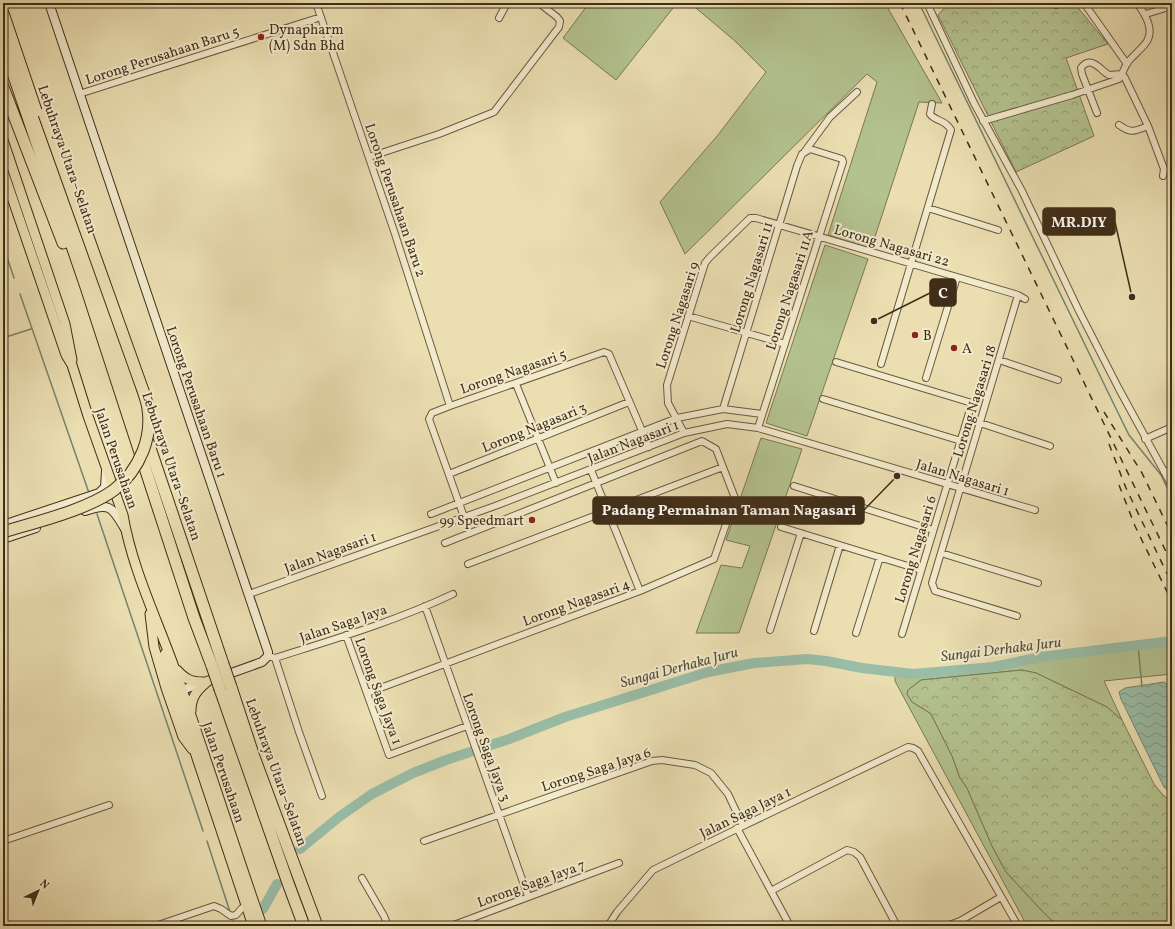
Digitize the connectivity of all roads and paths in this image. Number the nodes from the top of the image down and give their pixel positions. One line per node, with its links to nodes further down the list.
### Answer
1 (49, 3): 19 (street, Lorong Perusahaan Baru 1)
2 (316, 3): 11 (street, Lorong Perusahaan Baru 2)
3 (507, 3): 12 (street)
4 (539, 3): 28 (street)
5 (927, 3): 23 (street)
6 (1084, 3): 14 (street)
7 (1137, 3): 10 (street)
8 (1172, 6): 10 (street)
9 (3, 13): 20 (highway, Lebuhraya Utara–Selatan)
10 (1146, 14): 14 (street)
11 (321, 17): 19 (street, Lorong Perusahaan Baru 5); 28 (street, Lorong Perusahaan Baru 2)
12 (499, 18)
13 (3, 44): 40 (highway, Lebuhraya Utara–Selatan)
14 (1127, 64): 15 (street)
15 (1122, 74): 17 (street); 17 (street); 25 (street)
16 (3, 87): 40 (highway)
17 (1087, 90): 22 (street); 23 (street)
18 (857, 92): 27 (street, Lorong Nagasari 11)
19 (79, 94): 102 (street, Lorong Perusahaan Baru 1)
20 (31, 95): 90 (highway, bridge); 115 (highway, Lebuhraya Utara–Selatan)
21 (932, 104): 31 (street)
22 (1097, 113)
23 (983, 121): 65 (street)
24 (1119, 125): 25 (street)
25 (1148, 126): 30 (street)
26 (3, 140): 37 (main road, Jalan Perusahaan)
27 (804, 152): 33 (street, Lorong Nagasari 11); 35 (street, Lorong Nagasari 11A)
28 (369, 157): 55 (street, Lorong Perusahaan Baru 2)
29 (3, 171): 39 (main road, Jalan Perusahaan)
30 (1163, 176)
31 (928, 208): 34 (street); 36 (street)
32 (750, 218): 33 (street, Lorong Nagasari 22); 43 (street, Lorong Nagasari 9)
33 (779, 225): 35 (street, Lorong Nagasari 22); 44 (street, Lorong Nagasari 11)
34 (998, 230)
35 (819, 236): 36 (street, Lorong Nagasari 22); 45 (street, Lorong Nagasari 11A)
36 (911, 263): 38 (street, Lorong Nagasari 22); 48 (street)
37 (49, 274): 39 (main road); 49 (main road, Jalan Perusahaan)
38 (958, 277): 41 (street, Lorong Nagasari 22); 50 (street)
39 (39, 278): 49 (main road, Jalan Perusahaan)
40 (86, 287): 115 (highway, Lebuhraya Utara–Selatan)
41 (1018, 295): 42 (street, Lorong Nagasari 22); 46 (street, Lorong Nagasari 18)
42 (1025, 299)
43 (688, 316): 44 (street); 58 (street, Lorong Nagasari 9)
44 (747, 333): 45 (street); 56 (street, Lorong Nagasari 11)
45 (784, 344): 57 (street, Lorong Nagasari 11A)
46 (999, 360): 51 (street); 59 (street, Lorong Nagasari 18)
47 (836, 362): 66 (street, Lorong Nagasari 6)
48 (881, 364)
49 (72, 365): 69 (main road, Jalan Perusahaan)
50 (926, 378)
51 (1058, 380)
52 (516, 384): 54 (street, Lorong Nagasari 5); 55 (street, Lorong Nagasari 5); 64 (street)
53 (823, 399): 66 (street)
54 (629, 402): 62 (street); 64 (street, Lorong Nagasari 3)
55 (450, 406): 75 (street, Lorong Nagasari 5)
56 (723, 409): 57 (street, Jalan Nagasari 1); 58 (street, Jalan Nagasari 1)
57 (762, 414): 61 (street, Lorong Nagasari 11A)
58 (677, 418): 62 (street, Jalan Nagasari 1); 63 (street, Lorong Nagasari 9)
59 (980, 423): 67 (street); 81 (street, Lorong Nagasari 18)
60 (1172, 427): 65 (street)
61 (758, 428): 63 (street, Jalan Nagasari 1); 78 (street, Jalan Nagasari 1)
62 (641, 432): 68 (street); 71 (street, Jalan Nagasari 1)
63 (684, 433): 68 (street, Jalan Nagasari 1)
64 (538, 438): 71 (street); 75 (street, Lorong Nagasari 3)
65 (1145, 439): 74 (street)
66 (961, 441): 78 (street, Lorong Nagasari 6)
67 (1050, 446)
68 (649, 447): 72 (street, Jalan Nagasari 1)
69 (106, 466): 87 (street); 91 (main road, Jalan Perusahaan)
70 (723, 467): 77 (street); 84 (street); 101 (street, Lorong Nagasari 4)
71 (550, 468): 76 (street); 82 (street, Jalan Nagasari 1)
72 (591, 470): 76 (street, Jalan Nagasari 1); 77 (street)
73 (1172, 470): 74 (street)
74 (1164, 472): 80 (street)
75 (449, 474): 82 (street)
76 (556, 483): 86 (street, Jalan Nagasari 1)
77 (597, 483): 84 (street); 94 (street)
78 (947, 485): 81 (street, Jalan Nagasari 1); 89 (street, Lorong Nagasari 6)
79 (794, 486): 89 (street)
80 (1172, 486)
81 (960, 489): 83 (street, Jalan Nagasari 1); 96 (street, Lorong Nagasari 18)
82 (459, 503): 85 (street, Jalan Nagasari 1); 86 (street)
83 (1035, 510)
84 (608, 511): 98 (street); 101 (street)
85 (431, 514)
86 (464, 517): 102 (street, Jalan Nagasari 1)
87 (3, 525)
88 (781, 527): 92 (street)
89 (934, 530): 99 (street, Lorong Nagasari 6)
90 (3, 532)
91 (126, 532): 93 (street); 104 (main road, Jalan Perusahaan)
92 (801, 533): 95 (street); 108 (street)
93 (3, 539)
94 (445, 543)
95 (840, 545): 97 (street); 109 (street)
96 (942, 553): 100 (street); 106 (street, Lorong Nagasari 18)
97 (880, 557): 99 (street); 110 (street)
98 (468, 564)
99 (921, 570): 111 (street, Lorong Nagasari 6)
100 (1038, 583)
101 (640, 591): 114 (street, Lorong Nagasari 4)
102 (249, 594): 113 (street, Lorong Perusahaan Baru 1)
103 (454, 594): 105 (street, Jalan Saga Jaya)
104 (148, 600): 107 (main road, Jalan Perusahaan); 119 (main road)
105 (425, 606): 112 (street, Jalan Saga Jaya); 114 (street, Lorong Saga Jaya 3)
106 (1017, 616)
107 (159, 628): 116 (main road, Jalan Perusahaan); 119 (main road, Jalan Perusahaan)
108 (770, 630)
109 (814, 631)
110 (856, 633)
111 (902, 634)
112 (346, 635): 113 (street, Jalan Saga Jaya); 120 (street, Lorong Saga Jaya 1)
113 (272, 657): 117 (street); 123 (street)
114 (444, 664): 120 (street, Lorong Nagasari 4); 122 (street, Lorong Saga Jaya 3)
115 (217, 665): 118 (highway, Lebuhraya Utara–Selatan, bridge)
116 (174, 667): 117 (main road); 119 (main road, Jalan Perusahaan)
117 (205, 682): 119 (street); 121 (main road)
118 (225, 688): 138 (highway, Lebuhraya Utara–Selatan); 139 (highway, Lebuhraya Utara–Selatan)
119 (174, 689): 121 (main road, Jalan Perusahaan); 134 (main road, Jalan Perusahaan)
120 (367, 693): 122 (street, Lorong Saga Jaya 1)
121 (191, 718): 137 (main road, Jalan Perusahaan)
122 (467, 726): 125 (street, Lorong Saga Jaya 3)
123 (322, 796)
124 (109, 804): 127 (street)
125 (498, 814): 126 (street, Lorong Saga Jaya 6); 128 (street, Lorong Saga Jaya 6); 132 (street, Lorong Saga Jaya 3)
126 (740, 827): 131 (street, Lorong Saga Jaya 6); 133 (street, Jalan Saga Jaya 1); 142 (street, Jalan Saga Jaya 1)
127 (3, 841)
128 (424, 841)
129 (619, 864): 132 (street, Lorong Saga Jaya 7)
130 (362, 878): 140 (street)
131 (771, 891): 143 (street, Lorong Saga Jaya 6); 144 (street)
132 (528, 896): 141 (street, Lorong Saga Jaya 7)
133 (1001, 897): 145 (street); 146 (street)
134 (248, 910): 135 (street); 136 (main road, Jalan Perusahaan)
135 (155, 926)
136 (253, 926)
137 (262, 926)
138 (304, 926)
139 (317, 926)
140 (388, 926)
141 (451, 926)
142 (608, 926)
143 (790, 926)
144 (898, 926)
145 (946, 926)
146 (1018, 926)

